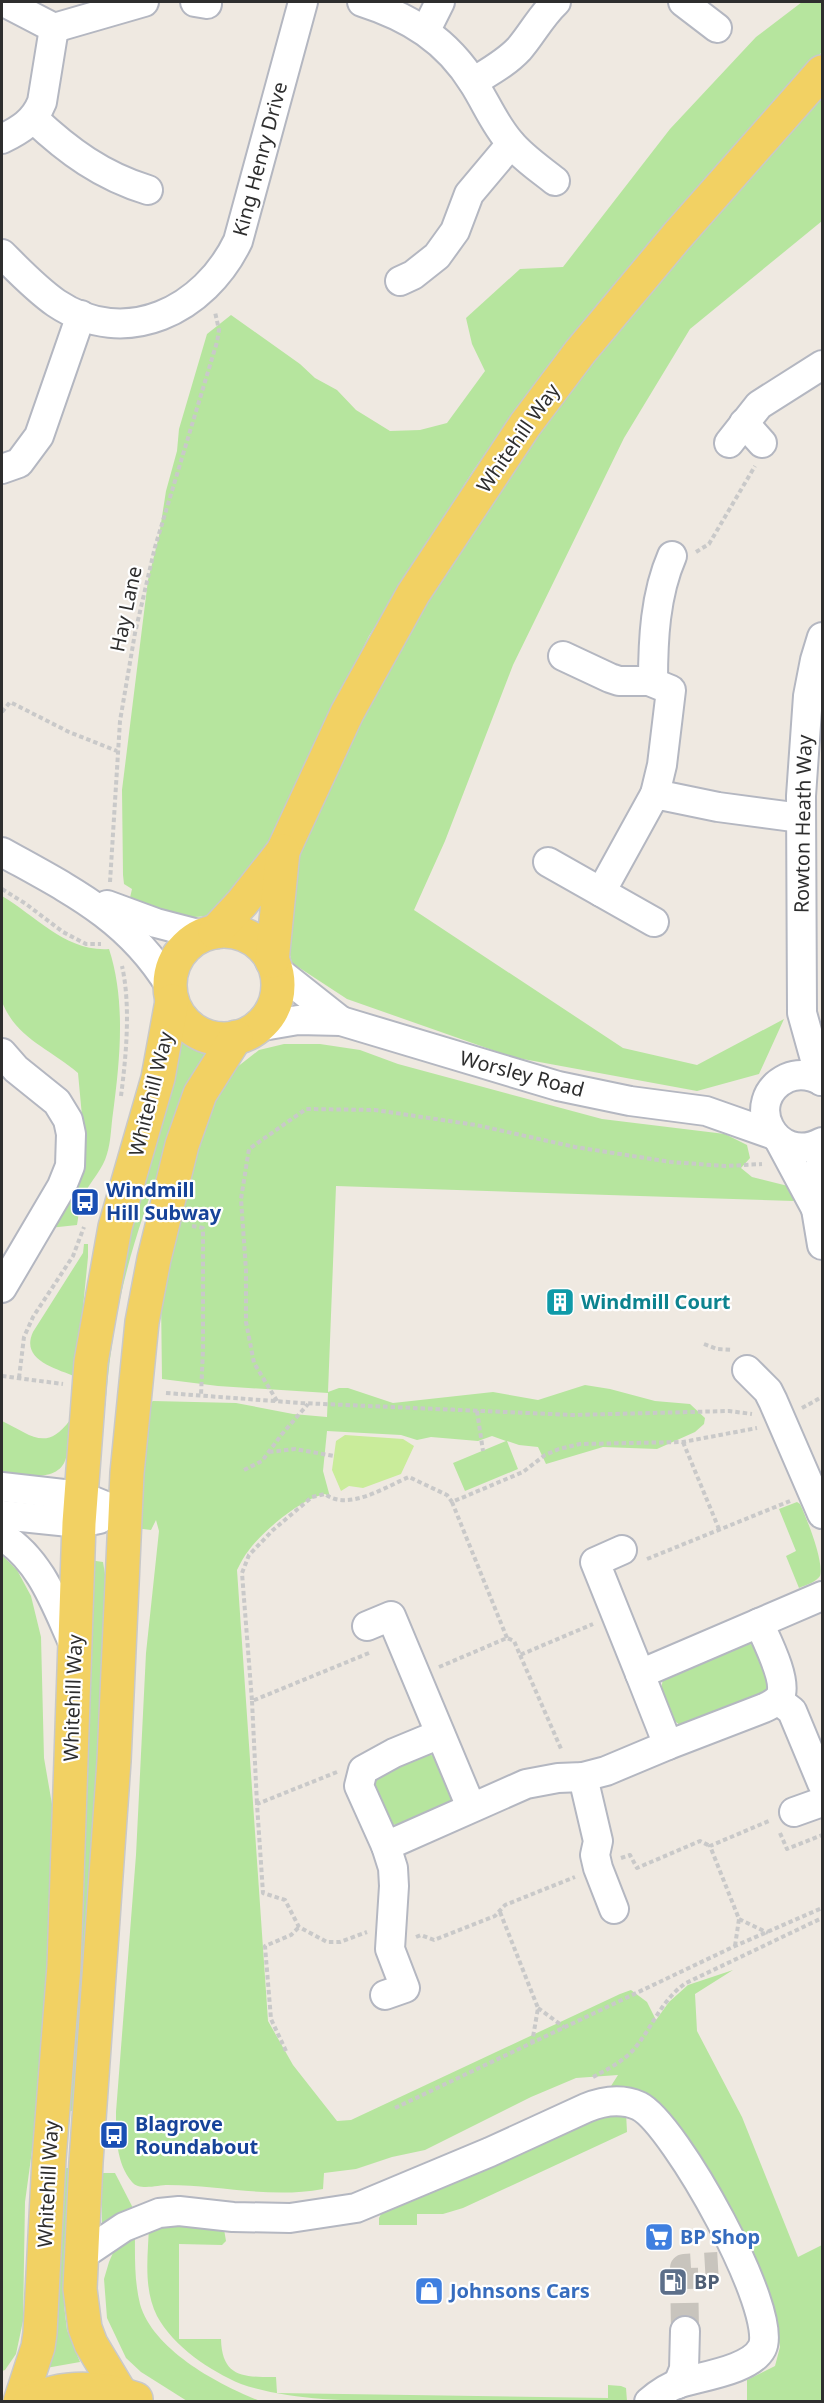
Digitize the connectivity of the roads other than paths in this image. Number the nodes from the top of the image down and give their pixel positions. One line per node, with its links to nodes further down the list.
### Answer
1 (4, 2): 7 (street)
2 (144, 2): 7 (street)
3 (303, 2): 18 (street, King Henry Drive)
4 (362, 2): 8 (street)
5 (440, 2): 8 (street)
6 (556, 2): 10 (street)
7 (54, 28): 11 (street)
8 (426, 30): 10 (street)
9 (822, 72): 28 (main road, Whitehill Way)
10 (473, 82): 13 (street)
11 (34, 119): 12 (street); 15 (street)
12 (2, 139)
13 (511, 144): 14 (street); 17 (street)
14 (555, 181)
15 (148, 190)
16 (2, 254): 18 (street, King Henry Drive)
17 (400, 281)
18 (81, 315): 21 (street)
19 (822, 365): 20 (street)
20 (745, 436)
21 (2, 469)
22 (681, 555): 25 (street)
23 (822, 637): 27 (street, Rowton Heath Way)
24 (563, 656): 25 (street)
25 (664, 681): 26 (street)
26 (655, 794): 27 (street); 31 (street)
27 (801, 818): 35 (street, Rowton Heath Way)
28 (283, 851): 34 (main road, Whitehill Way); 36 (main road, Whitehill Way)
29 (2, 852): 32 (street)
30 (548, 862): 31 (street)
31 (602, 892): 33 (street)
32 (115, 922): 34 (street); 37 (street)
33 (654, 922)
34 (208, 933): 36 (main road); 37 (main road)
35 (812, 944): 38 (street, Rowton Heath Way)
36 (273, 964): 39 (street, Worsley Road); 40 (main road)
37 (171, 994): 40 (main road); 54 (main road, Whitehill Way)
38 (802, 1013): 42 (street, Rowton Heath Way); 43 (street, Rowton Heath Way)
39 (341, 1021): 40 (street, Worsley Road); 44 (street, Worsley Road)
40 (247, 1032): 55 (main road, Whitehill Way)
41 (2, 1053): 50 (street)
42 (822, 1081): 43 (street, Worsley Road)
43 (777, 1086): 44 (street, Worsley Road); 46 (street)
44 (706, 1111): 46 (street, Worsley Road)
45 (822, 1142): 46 (street, Worsley Road)
46 (773, 1146): 48 (street)
47 (822, 1149): 48 (street)
48 (816, 1209): 49 (street)
49 (822, 1245)
50 (2, 1288)
51 (747, 1370): 53 (street)
52 (2, 1487): 54 (street)
53 (818, 1503)
54 (80, 1510): 55 (street); 56 (street); 62 (main road, Whitehill Way)
55 (125, 1514): 75 (main road, Whitehill Way)
56 (2, 1515)
57 (2, 1536): 62 (street)
58 (622, 1550): 63 (street)
59 (822, 1596): 60 (street)
60 (759, 1623): 63 (street); 64 (street)
61 (367, 1626): 65 (street)
62 (75, 1647): 79 (main road, Whitehill Way)
63 (640, 1674): 66 (street)
64 (778, 1700): 66 (street); 68 (street)
65 (440, 1734): 70 (street); 72 (street)
66 (668, 1745): 67 (street)
67 (583, 1777): 70 (street); 73 (street)
68 (822, 1783)
69 (822, 1802): 71 (street)
70 (471, 1807): 72 (street)
71 (794, 1812)
72 (386, 1846): 74 (street)
73 (614, 1909)
74 (385, 1995)
75 (81, 2256): 77 (street); 78 (main road, Whitehill Way)
76 (684, 2331): 77 (street)
77 (678, 2384): 81 (street)
78 (131, 2398): 80 (main road)
79 (20, 2402)
80 (30, 2402)
81 (649, 2402)

